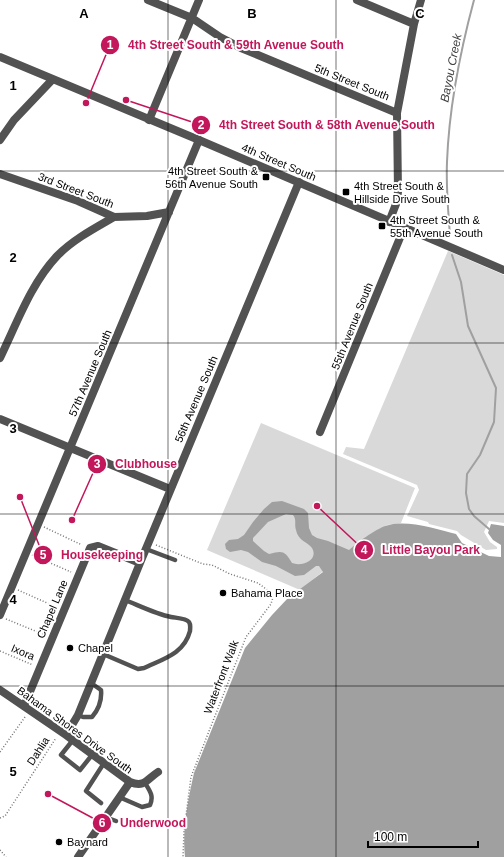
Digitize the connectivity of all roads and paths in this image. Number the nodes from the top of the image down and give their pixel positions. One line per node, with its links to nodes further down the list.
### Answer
1 (148, 0): 5 (street, 5th Street South)
2 (199, 0): 5 (street)
3 (357, 0): 6 (street)
4 (421, 0): 6 (street)
5 (192, 18): 9 (street, 5th Street South); 10 (street)
6 (414, 24): 9 (street)
7 (0, 58): 8 (street, 4th Street South)
8 (52, 80): 10 (street, 4th Street South); 11 (street)
9 (397, 113): 17 (street)
10 (149, 120): 12 (street, 4th Street South)
11 (0, 140)
12 (199, 140): 14 (street, 4th Street South); 15 (street, 57th Avenue South)
13 (0, 174): 16 (street, 3rd Street South)
14 (299, 182): 17 (street, 4th Street South); 24 (street, 56th Avenue South)
15 (169, 212): 16 (street, 3rd Street South); 23 (street, 57th Avenue South)
16 (114, 217): 20 (street)
17 (389, 222): 18 (street, 4th Street South)
18 (404, 228): 19 (street, 4th Street South); 22 (street, 55th Avenue South)
19 (504, 270)
20 (0, 358)
21 (0, 419): 23 (street)
22 (320, 432)
23 (71, 448): 24 (street); 25 (street, 57th Avenue South)
24 (170, 489): 26 (street, 56th Avenue South)
25 (38, 524): 27 (path); 28 (street, 57th Avenue South)
26 (148, 546): 29 (lane); 30 (street, 56th Avenue South); 59 (path, Waterfront Walk)
27 (90, 548): 30 (street); 31 (street, Chapel Lane)
28 (26, 552): 31 (path); 32 (street, 57th Avenue South)
29 (175, 560)
30 (140, 563): 33 (street, 56th Avenue South)
31 (78, 576): 34 (street, Chapel Lane)
32 (12, 587): 34 (path); 35 (street, 57th Avenue South)
33 (125, 600): 38 (street, 56th Avenue South); 38 (lane)
34 (64, 611): 36 (street, Chapel Lane)
35 (0, 616): 36 (path)
36 (52, 638): 39 (street, Chapel Lane)
37 (0, 651): 39 (path, Ixora)
38 (103, 654): 40 (street, 56th Avenue South)
39 (40, 668): 42 (street, Chapel Lane)
40 (91, 683): 43 (street, 56th Avenue South); 43 (lane)
41 (0, 690): 42 (street, Bahama Shores Drive South)
42 (27, 708): 44 (street, Bahama Shores Drive South); 45 (path)
43 (78, 715): 44 (street, 56th Avenue South)
44 (66, 735): 46 (street, Bahama Shores Drive South); 46 (lane); 54 (path, Dahlia)
45 (0, 752)
46 (92, 755): 47 (street, Bahama Shores Drive South)
47 (104, 763): 49 (street, Bahama Shores Drive South); 52 (lane)
48 (158, 772): 50 (street)
49 (130, 782): 50 (street, Bahama Shores Drive South); 51 (street)
50 (145, 783): 51 (lane)
51 (119, 797): 53 (street)
52 (101, 803)
53 (106, 817): 55 (lane); 58 (street)
54 (0, 818)
55 (116, 821)
56 (0, 850): 57 (path)
57 (6, 857)
58 (78, 857)
59 (182, 857)

